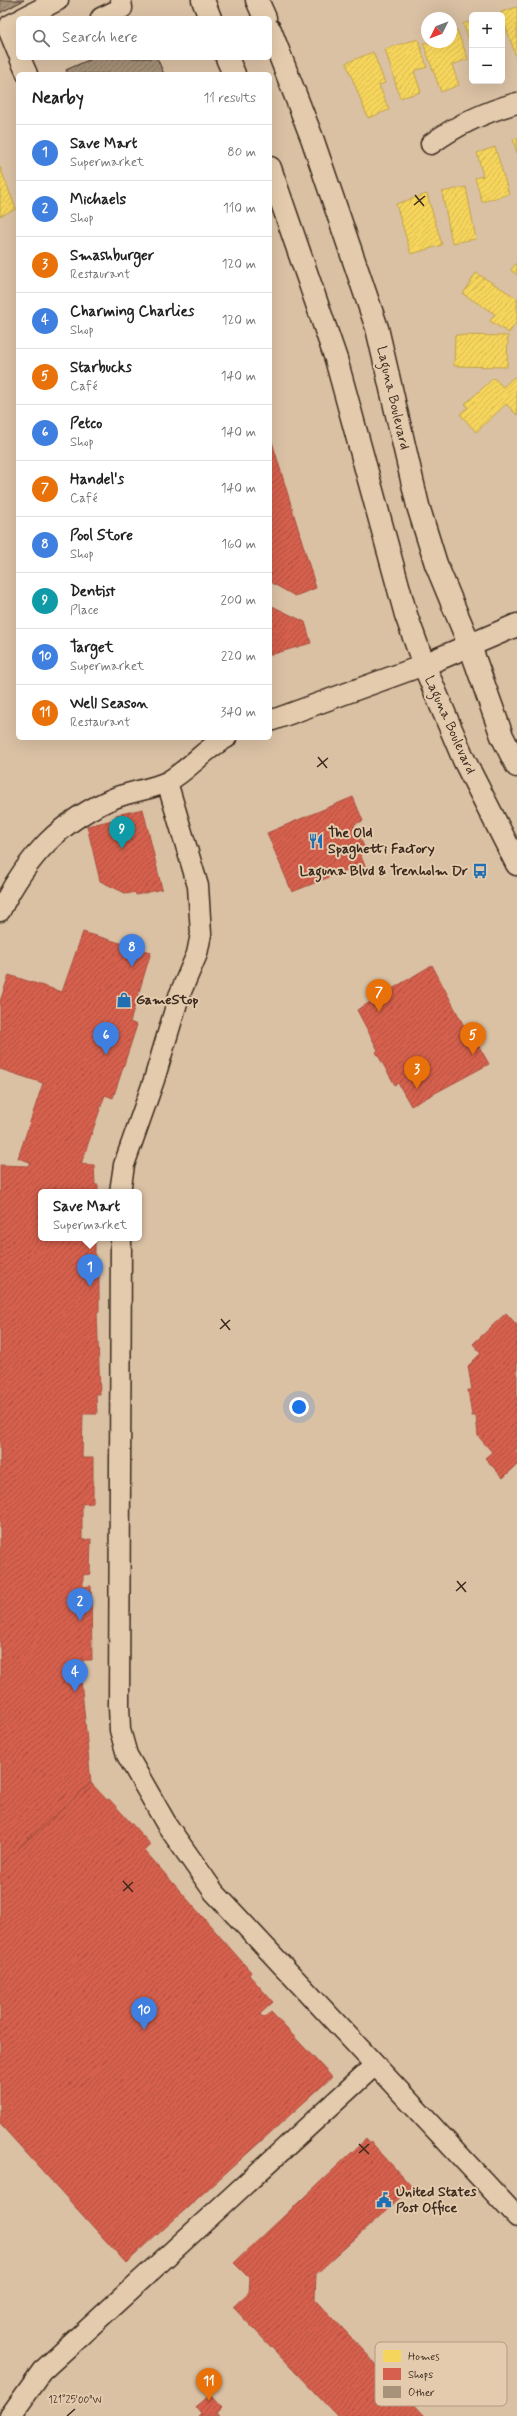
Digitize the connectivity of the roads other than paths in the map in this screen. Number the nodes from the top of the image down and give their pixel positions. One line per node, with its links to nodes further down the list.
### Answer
1 (58, 0): 5 (street)
2 (121, 0): 6 (street)
3 (203, 0): 7 (main road)
4 (257, 0): 8 (main road)
5 (27, 16)
6 (105, 16)
7 (209, 16)
8 (264, 16)
9 (16, 22): 11 (street)
10 (272, 35): 20 (main road, Laguna Boulevard)
11 (16, 48)
12 (21, 60): 14 (street)
13 (228, 60): 15 (main road)
14 (26, 72)
15 (233, 72)
16 (517, 103): 17 (street)
17 (431, 144)
18 (272, 174): 21 (main road, Laguna Boulevard)
19 (517, 625): 20 (main road)
20 (470, 646): 21 (main road); 24 (main road, Laguna Boulevard)
21 (424, 665): 22 (street); 26 (main road, Laguna Boulevard)
22 (272, 720)
23 (223, 740): 25 (street)
24 (517, 766)
25 (167, 782): 27 (street); 28 (street)
26 (517, 864)
27 (0, 911)
28 (120, 1189)
29 (121, 1241): 30 (street)
30 (375, 2065): 31 (street); 32 (street)
31 (517, 2217)
32 (10, 2416)

